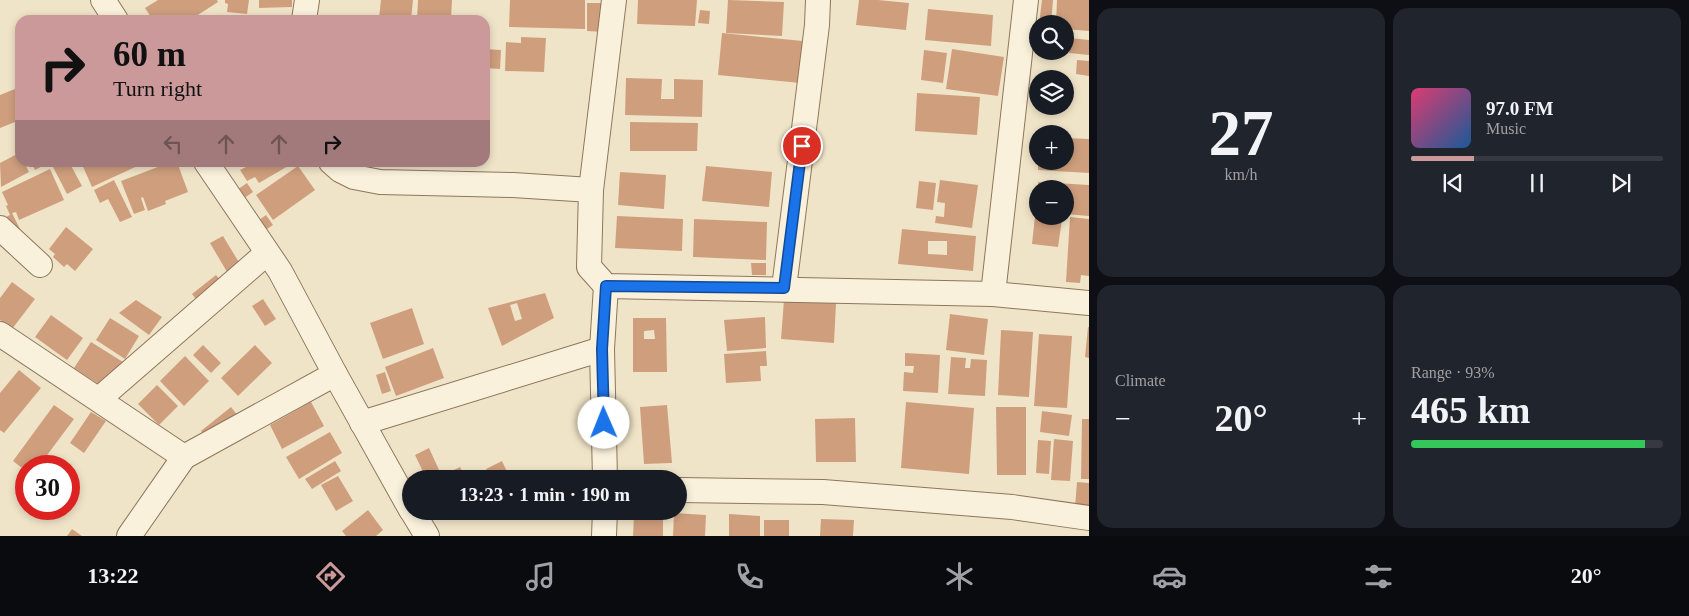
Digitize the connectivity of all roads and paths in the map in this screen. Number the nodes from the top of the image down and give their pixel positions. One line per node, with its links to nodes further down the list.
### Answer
1 (103, 0): 6 (street)
2 (307, 0): 7 (street)
3 (614, 0): 10 (street)
4 (818, 0): 15 (street)
5 (1026, 0): 16 (street)
6 (113, 15)
7 (305, 15)
8 (209, 167): 12 (street)
9 (337, 167): 10 (street)
10 (591, 190): 14 (street)
11 (0, 228): 13 (street)
12 (267, 253): 20 (street); 21 (street)
13 (40, 265)
14 (606, 286): 15 (street); 19 (street)
15 (784, 288): 16 (street)
16 (993, 294): 17 (street)
17 (1089, 303)
18 (0, 334): 21 (street)
19 (602, 349): 22 (street); 24 (street)
20 (335, 374): 22 (street); 23 (street)
21 (99, 399): 23 (street)
22 (362, 423): 26 (street)
23 (184, 457): 30 (street)
24 (605, 470)
25 (687, 490): 27 (street)
26 (402, 493)
27 (1089, 518)
28 (417, 520): 31 (street)
29 (605, 520): 32 (street)
30 (129, 536)
31 (426, 536)
32 (604, 536)

